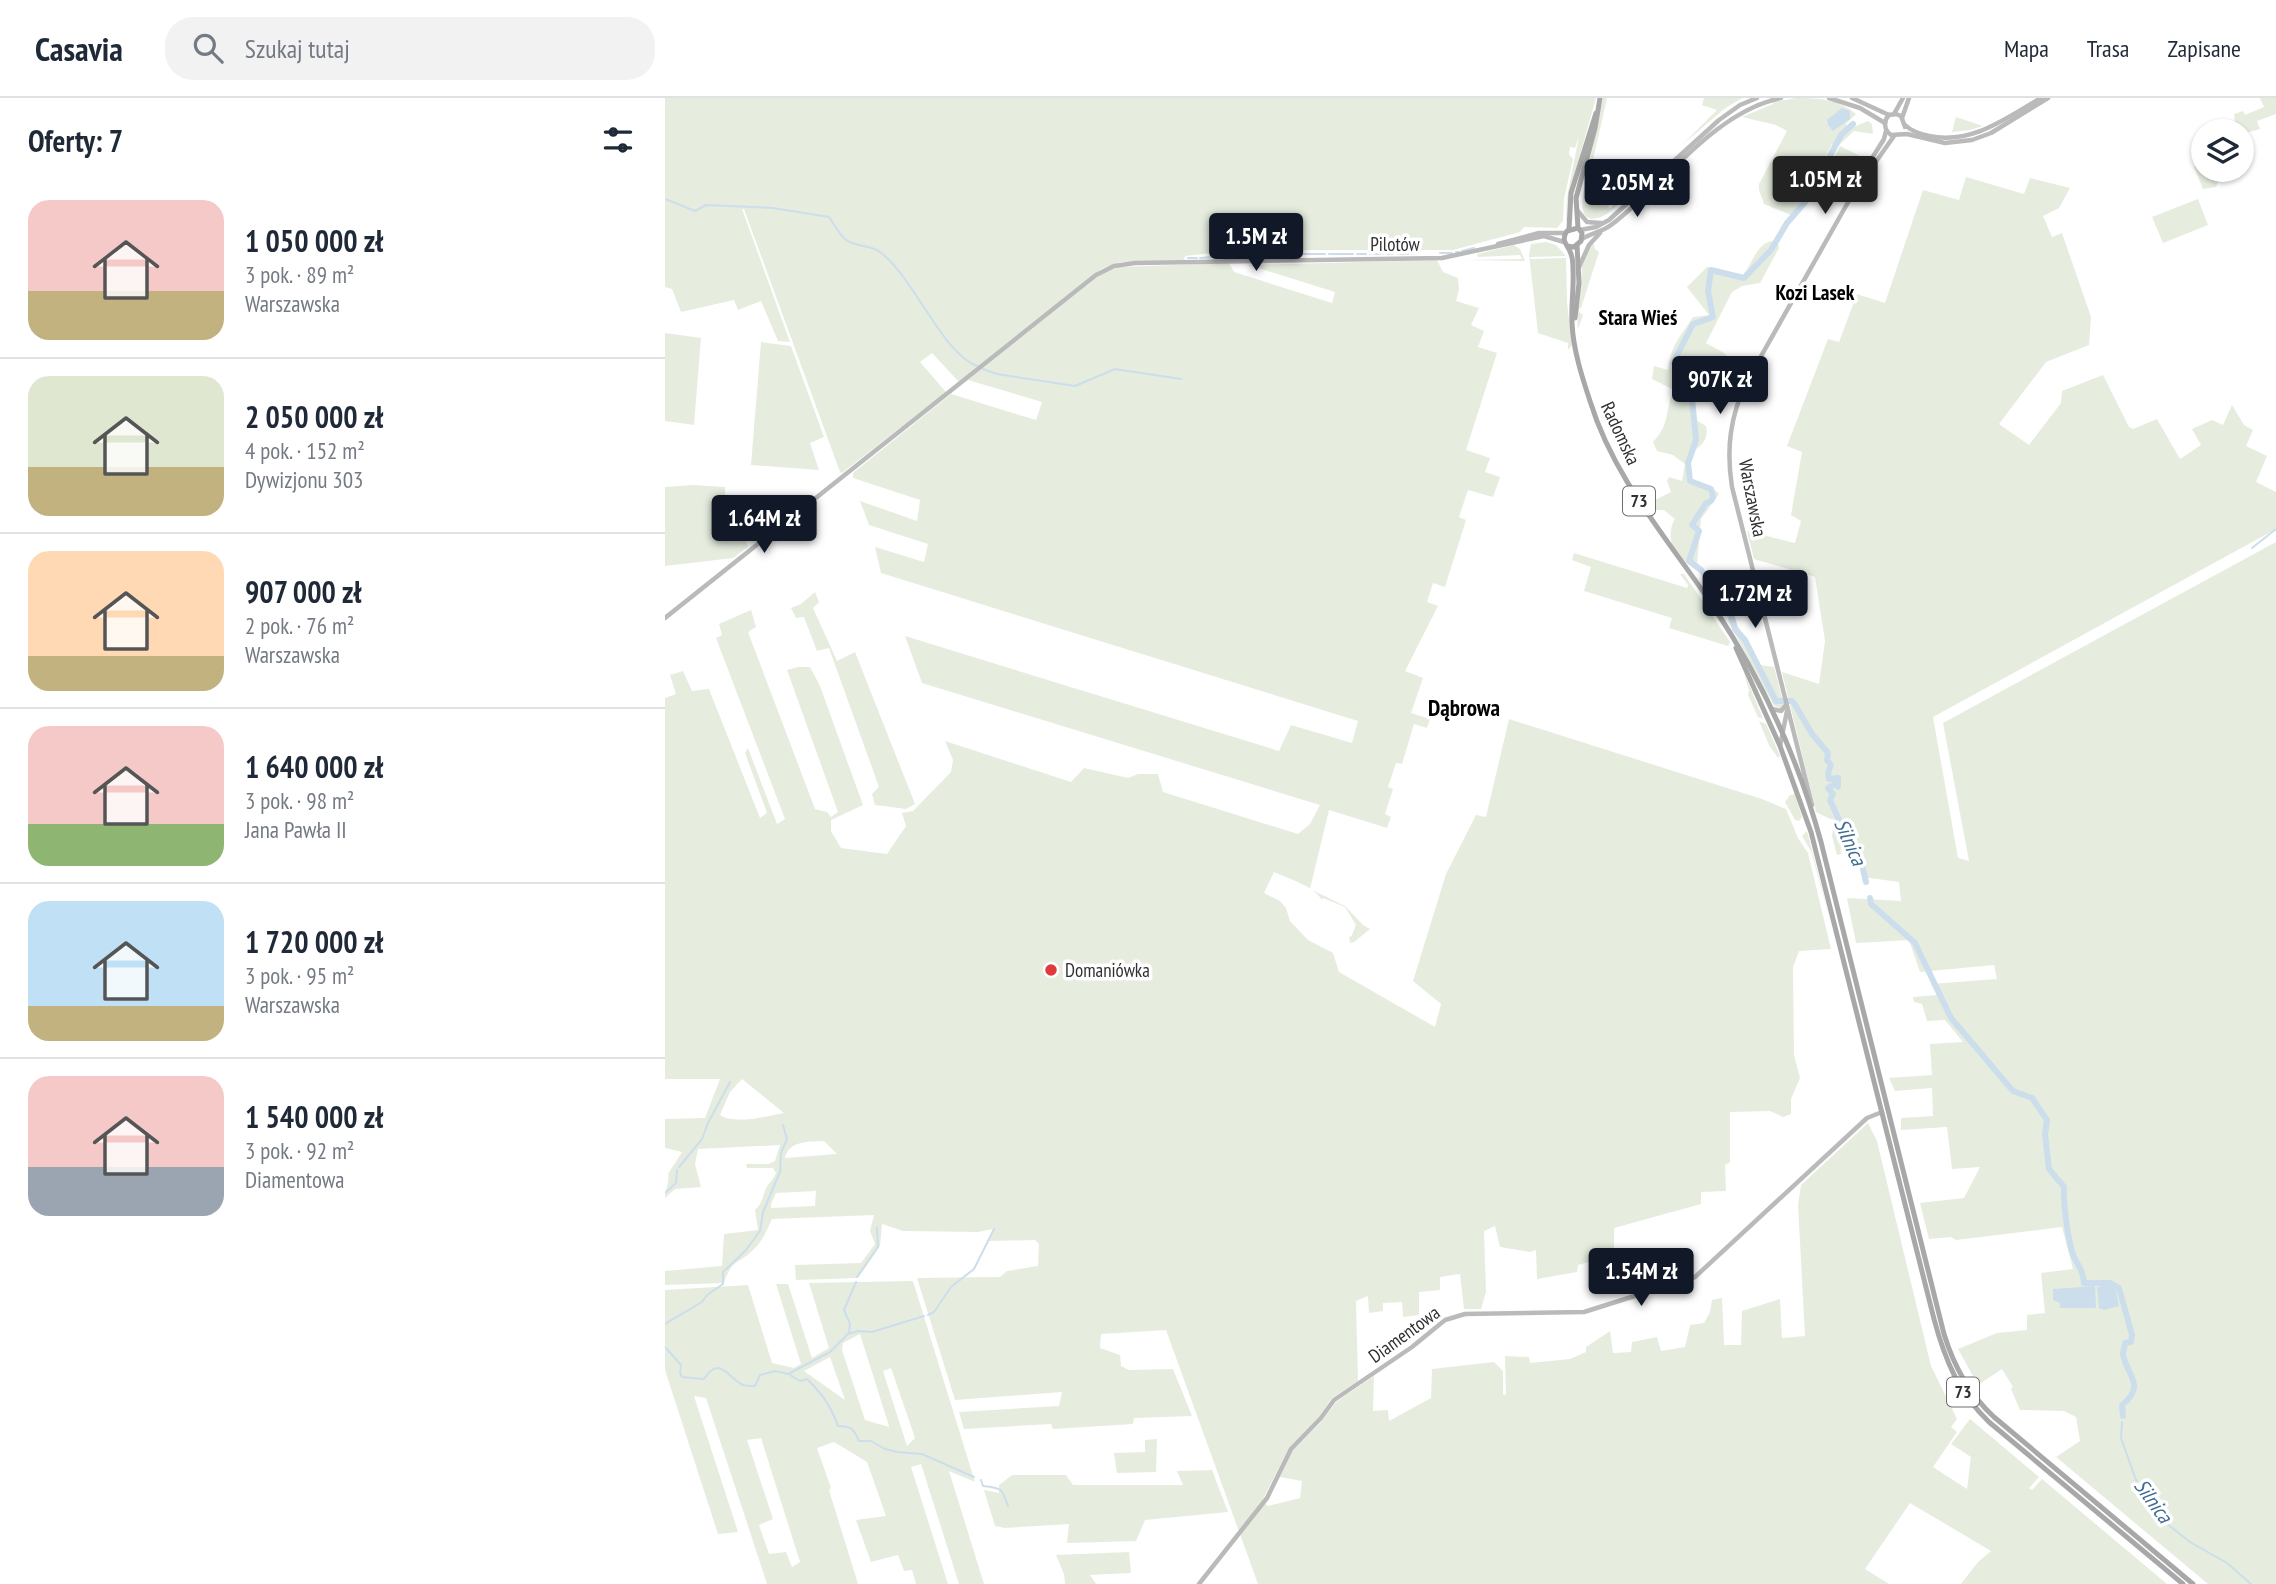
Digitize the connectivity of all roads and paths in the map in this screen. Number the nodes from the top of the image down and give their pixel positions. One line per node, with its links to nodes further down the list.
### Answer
1 (1600, 98): 10 (main road, 73)
2 (1757, 98): 19 (main road)
3 (1781, 98): 21 (main road)
4 (1829, 98): 14 (main road)
5 (1852, 98): 11 (main road)
6 (1903, 98): 11 (main road)
7 (1909, 98): 12 (main road)
8 (2041, 98): 13 (main road)
9 (2049, 98): 15 (main road)
10 (1597, 110): 18 (main road, 73); 22 (main road, 73)
11 (1891, 114): 12 (main road); 14 (main road)
12 (1903, 118): 13 (main road)
13 (1905, 125): 15 (main road)
14 (1886, 128): 16 (main road); 17 (main road, Warszawska)
15 (1902, 134): 16 (main road)
16 (1893, 136): 17 (main road, Warszawska)
17 (1851, 197): 31 (main road, Warszawska)
18 (1575, 204): 19 (main road); 20 (main road, 73)
19 (1609, 220): 20 (main road)
20 (1579, 229): 22 (main road); 23 (main road, 73)
21 (1604, 230): 23 (main road); 27 (main road)
22 (1567, 231): 24 (main road, 73); 26 (main road, Pilotów)
23 (1582, 239): 25 (main road)
24 (1565, 244): 25 (main road); 26 (main road, Pilotów); 28 (main road, Radomska / 73)
25 (1577, 245): 27 (main road, Radomska / 73)
26 (1481, 250): 29 (main road, Pilotów)
27 (1579, 270): 28 (main road, Radomska / 73)
28 (1575, 339): 30 (main road, Radomska / 73)
29 (665, 618)
30 (1731, 635): 32 (main road, Radomska / 73); 34 (main road, Radomska / 73)
31 (1787, 707): 32 (main road); 33 (main road, Warszawska); 35 (main road, Warszawska)
32 (1772, 709): 33 (main road, 73)
33 (1782, 732): 34 (main road, Warszawska); 35 (main road, 73)
34 (1780, 746): 35 (main road, Warszawska / 73)
35 (1809, 812): 36 (main road, 73)
36 (1885, 1111): 37 (main road, Diamentowa); 38 (main road, 73); 39 (main road, 73)
37 (1199, 1584)
38 (2183, 1584)
39 (2193, 1584)

